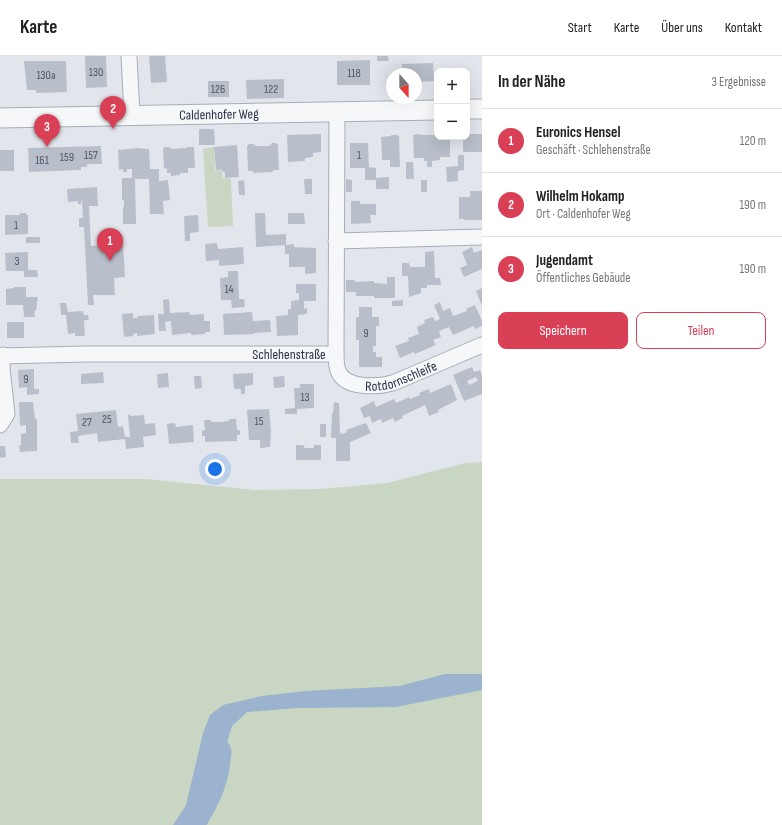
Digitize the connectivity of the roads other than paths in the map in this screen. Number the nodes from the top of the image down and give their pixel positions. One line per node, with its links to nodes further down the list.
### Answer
1 (129, 56): 6 (street)
2 (482, 109): 4 (street)
3 (434, 110): 5 (street, Caldenhofer Weg)
4 (470, 110)
5 (337, 112): 6 (street, Caldenhofer Weg); 9 (street, Schlehenstraße)
6 (132, 115): 7 (street, Caldenhofer Weg)
7 (0, 118)
8 (482, 237): 9 (street)
9 (336, 241): 11 (street, Schlehenstraße)
10 (482, 345): 11 (street, Rotdornschleife)
11 (336, 354): 12 (street, Schlehenstraße)
12 (1, 355): 13 (street)
13 (0, 425)

